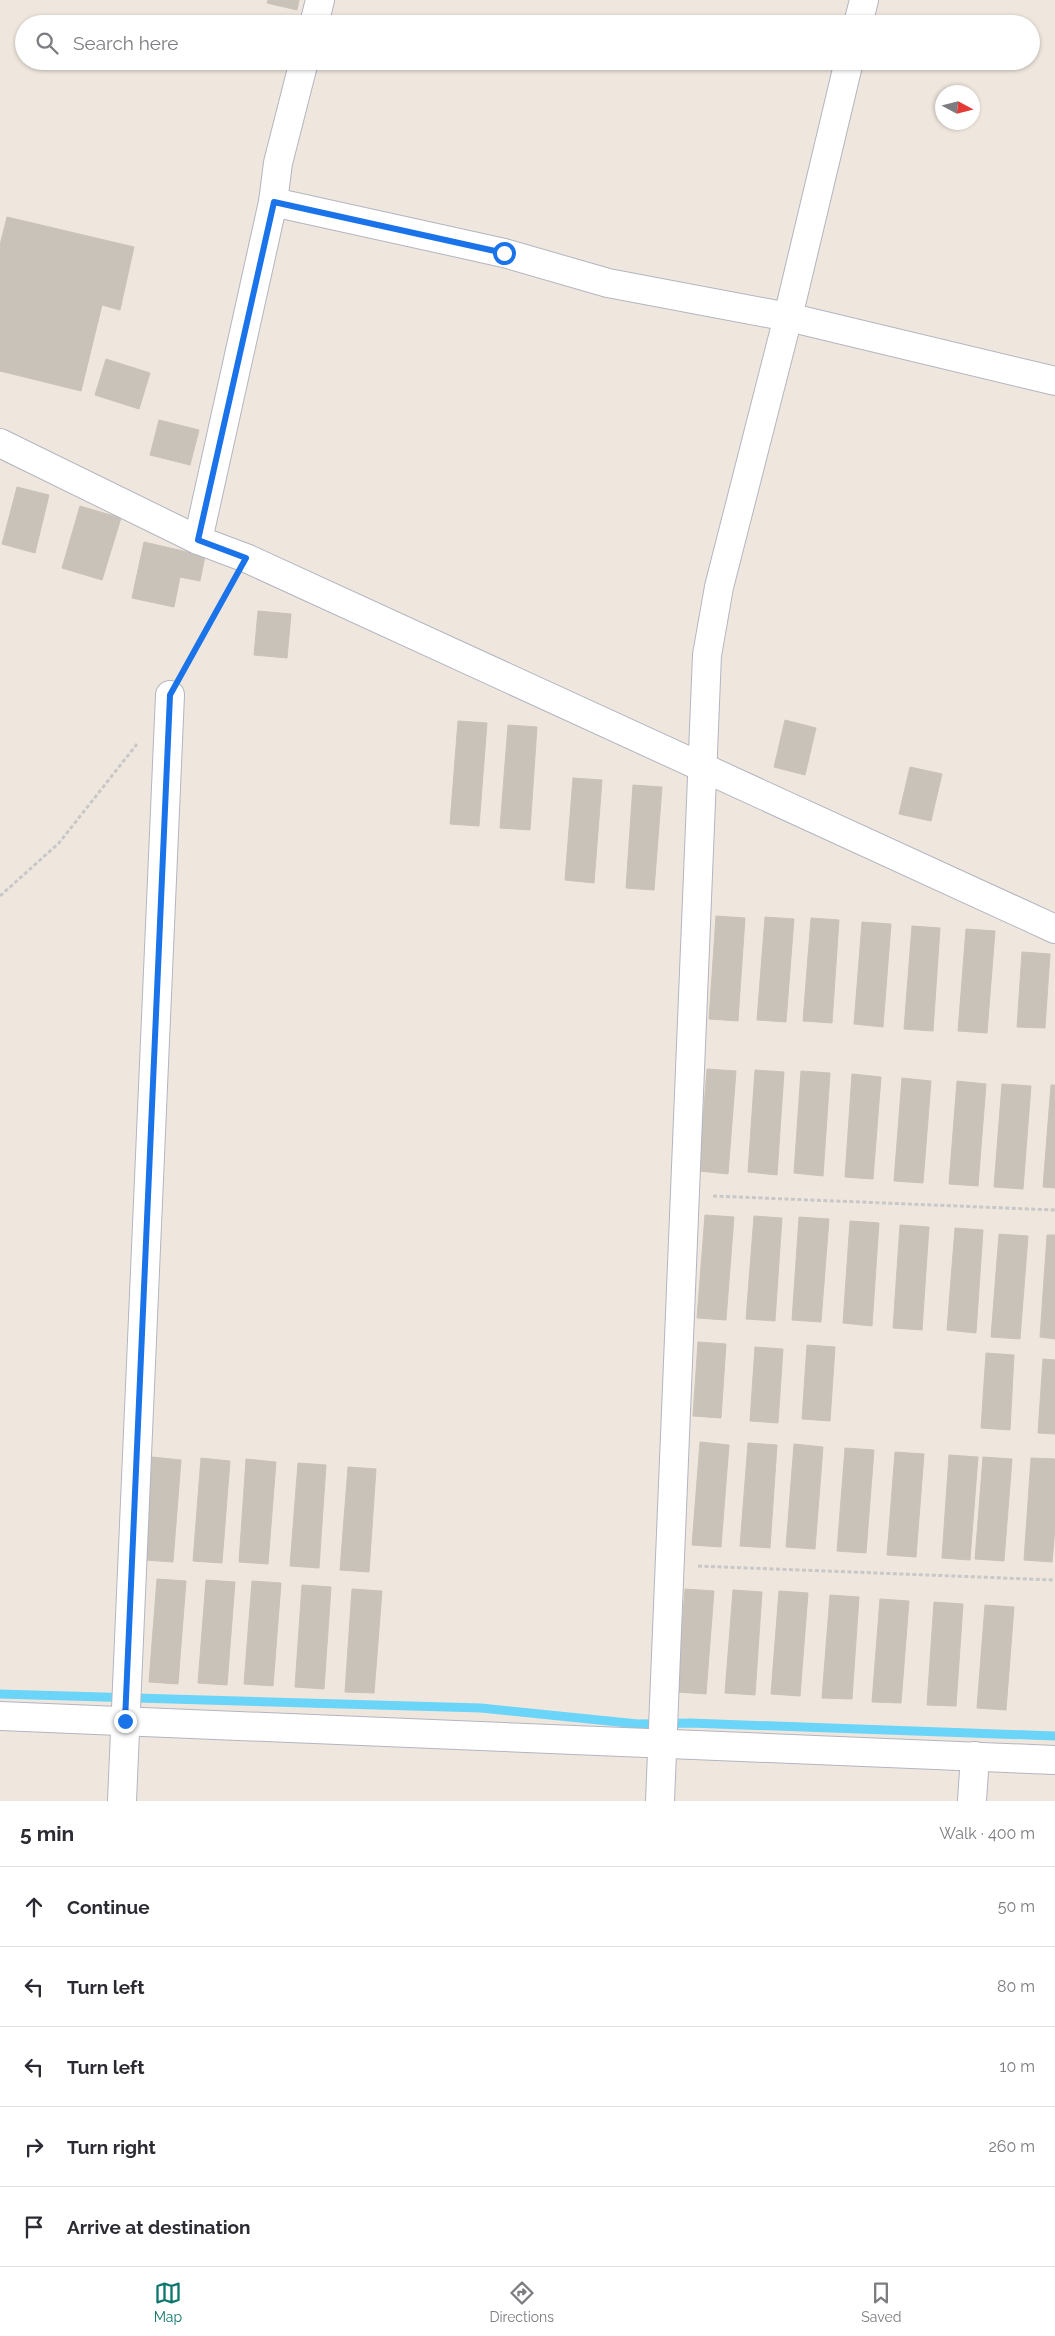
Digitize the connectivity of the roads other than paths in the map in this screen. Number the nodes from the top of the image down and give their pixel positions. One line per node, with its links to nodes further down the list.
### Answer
1 (320, 0): 3 (street)
2 (864, 0): 4 (street)
3 (316, 15)
4 (860, 15)
5 (302, 70): 7 (street)
6 (847, 70): 8 (street)
7 (274, 202): 8 (street); 11 (street)
8 (788, 317): 9 (street); 13 (street)
9 (1055, 382)
10 (0, 443): 11 (street)
11 (198, 540): 13 (street)
12 (170, 695): 16 (street)
13 (702, 767): 14 (street); 17 (street)
14 (1055, 930)
15 (0, 1716): 16 (street)
16 (125, 1721): 17 (street); 20 (street)
17 (663, 1742): 18 (street); 21 (street)
18 (975, 1756): 19 (street); 22 (street)
19 (1055, 1760)
20 (122, 1801)
21 (660, 1801)
22 (972, 1801)

